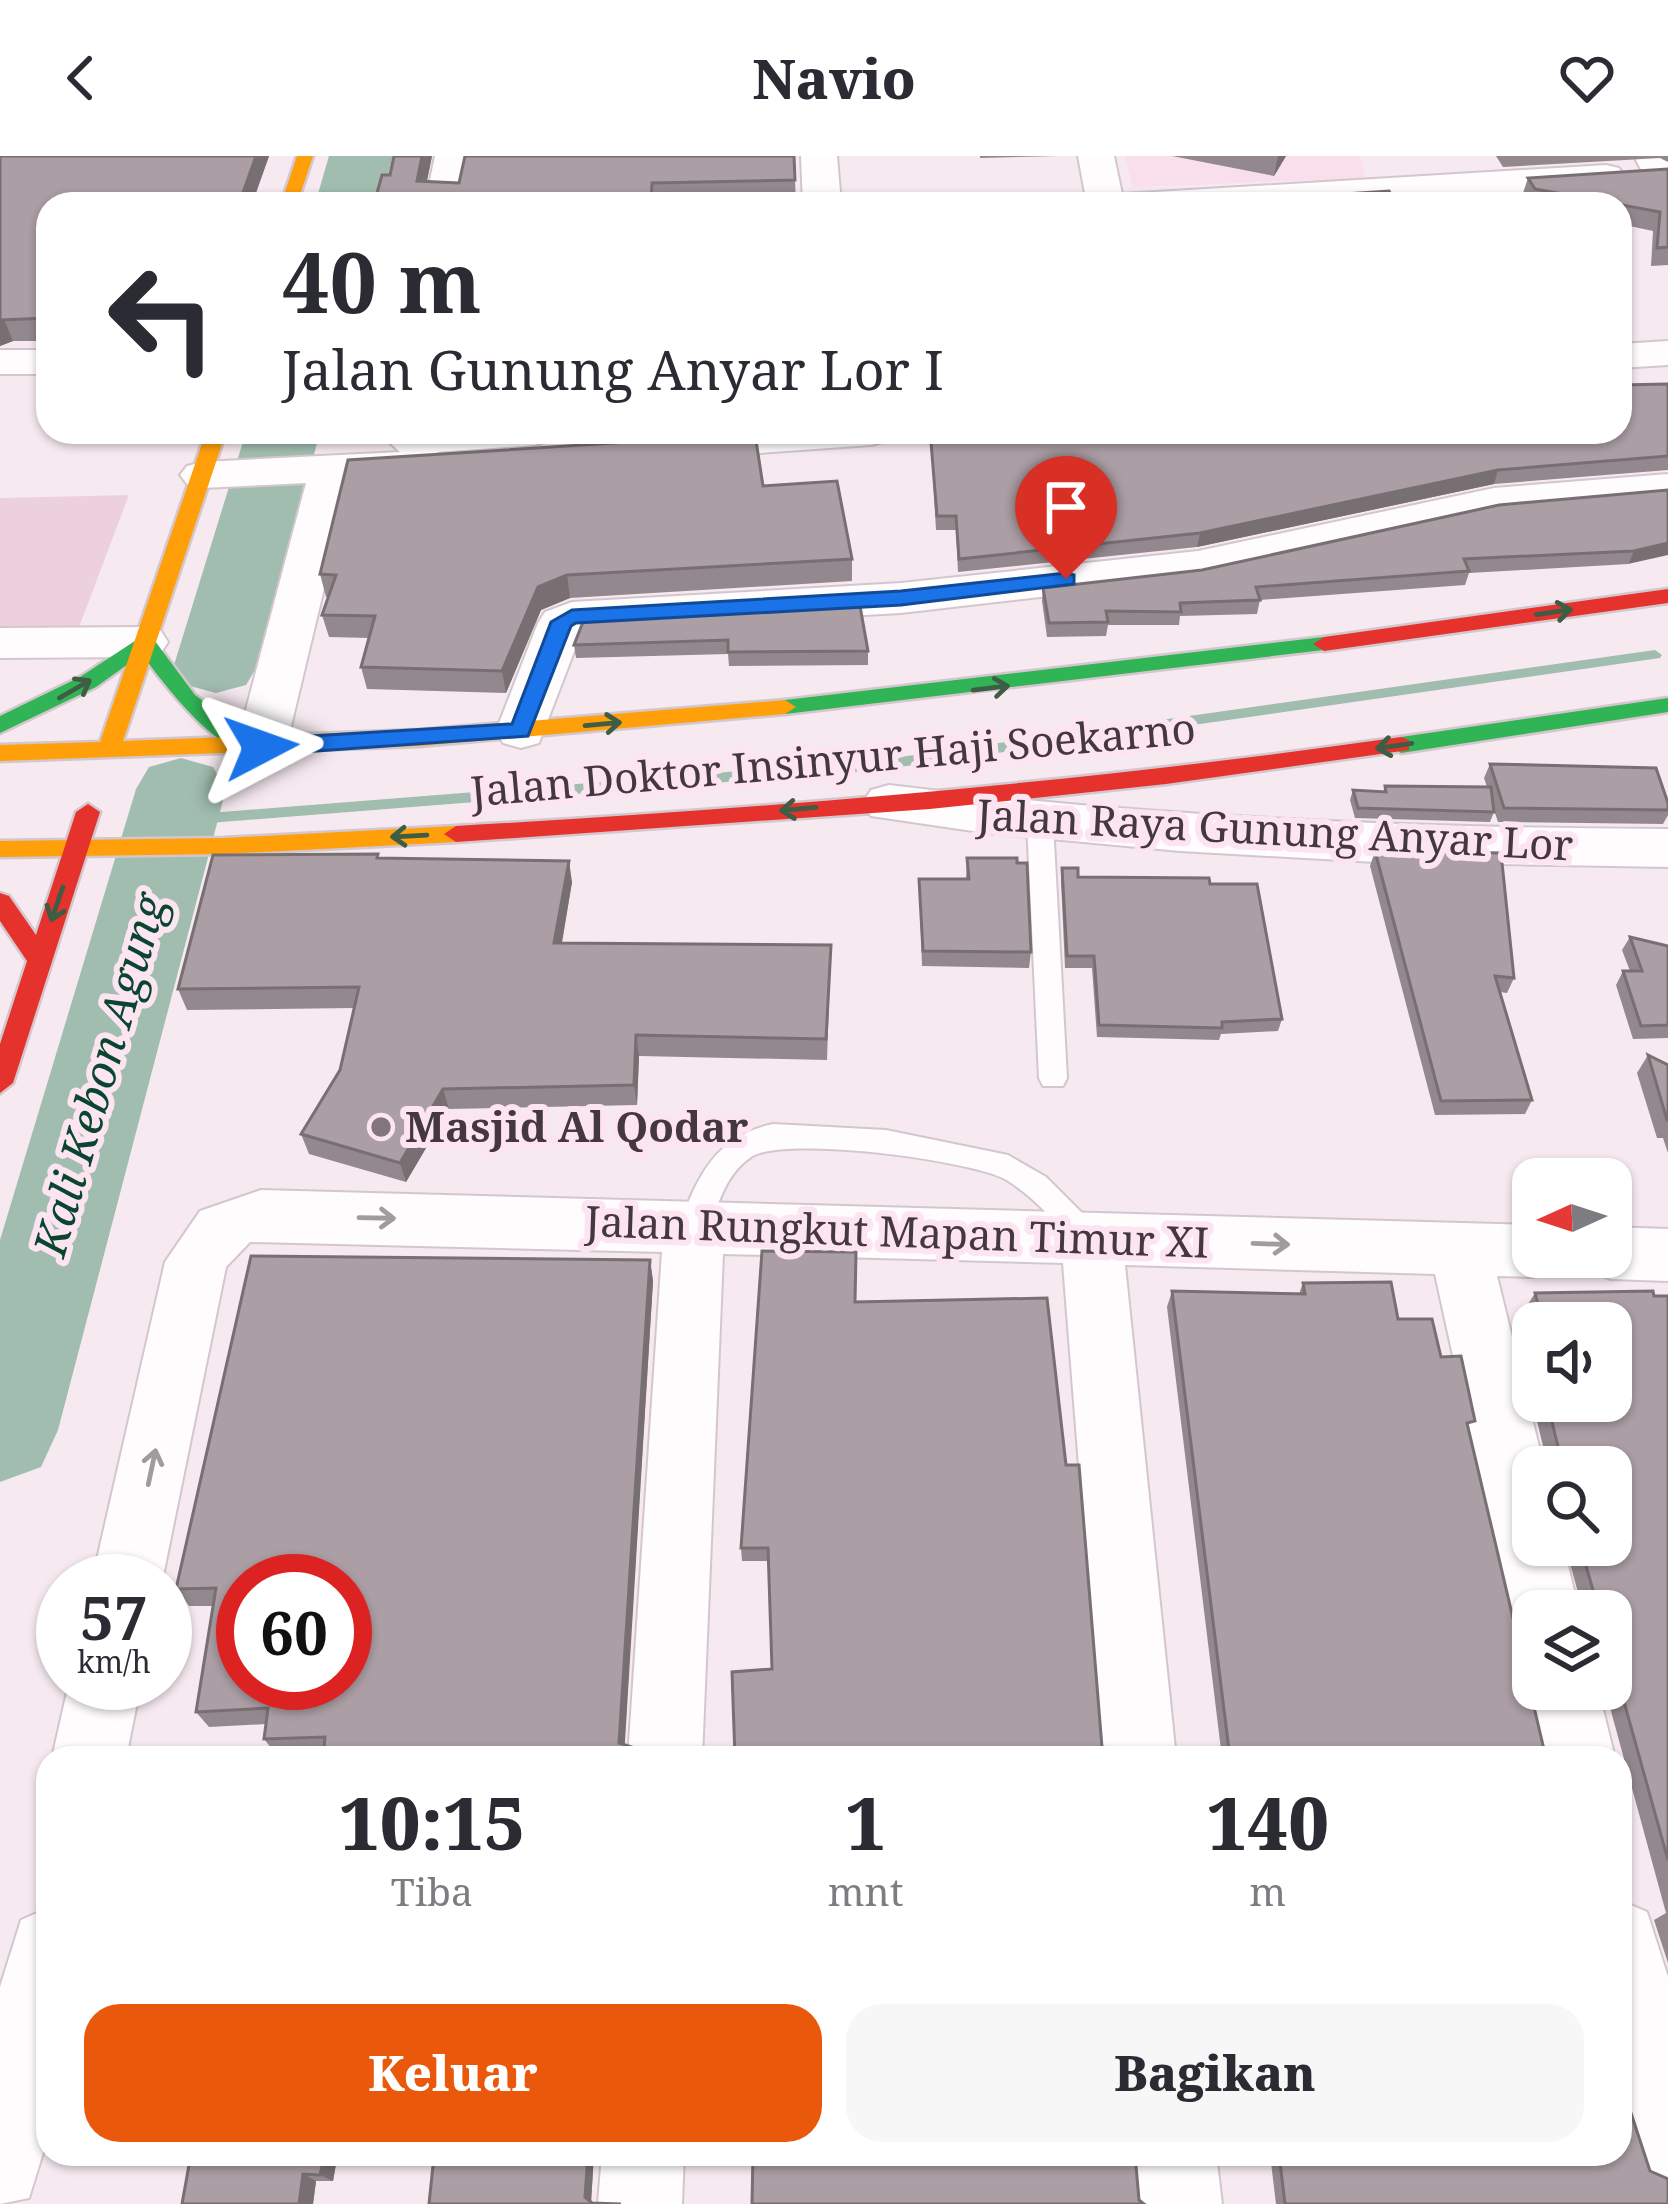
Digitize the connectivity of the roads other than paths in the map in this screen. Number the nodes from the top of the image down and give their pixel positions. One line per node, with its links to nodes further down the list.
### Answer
1 (305, 156): 7 (main road)
2 (453, 156): 8 (street)
3 (819, 156): 9 (street)
4 (1096, 156): 10 (street)
5 (1377, 173): 6 (street); 11 (street)
6 (1660, 173)
7 (293, 192)
8 (446, 192)
9 (821, 192)
10 (1104, 192)
11 (1223, 192)
12 (1668, 352): 13 (street)
13 (1632, 355)
14 (0, 362): 15 (street)
15 (36, 362)
16 (1668, 380): 17 (street)
17 (1632, 382)
18 (218, 444): 23 (main road)
19 (538, 444): 22 (street)
20 (699, 444): 21 (street)
21 (628, 449)
22 (326, 469): 23 (street); 31 (street)
23 (223, 474): 26 (main road)
24 (1668, 487): 30 (street)
25 (1668, 596): 30 (main road, Jalan Doktor Insinyur Haji Soekarno, one-way to 25)
26 (145, 642): 27 (street); 29 (main road, one-way to 26); 31 (main road); 33 (main road)
27 (0, 643)
28 (1668, 705): 34 (main road, Jalan Doktor Insinyur Haji Soekarno, one-way to 34)
29 (0, 725)
30 (520, 731): 31 (main road, Jalan Doktor Insinyur Haji Soekarno)
31 (249, 748): 33 (main road, Jalan Doktor Insinyur Haji Soekarno)
32 (0, 753): 33 (main road, Jalan Doktor Insinyur Haji Soekarno)
33 (102, 771): 38 (main road)
34 (883, 802): 35 (street, Jalan Raya Gunung Anyar Lor); 38 (main road, Jalan Doktor Insinyur Haji Soekarno, one-way to 38)
35 (1040, 824): 36 (street, Jalan Raya Gunung Anyar Lor); 41 (lane)
36 (1668, 848)
37 (0, 849): 38 (main road, Jalan Doktor Insinyur Haji Soekarno)
38 (76, 849): 40 (main road, one-way to 40)
39 (0, 902): 40 (main road)
40 (39, 959): 42 (main road)
41 (1053, 1078)
42 (0, 1083)
43 (694, 1226): 44 (street, Jalan Rungkut Mapan Timur XI); 44 (lane); 49 (street, Jalan Rungkut Mapan Timur XI, one-way to 43); 54 (street)
44 (1092, 1238): 45 (street, Jalan Rungkut Mapan Timur XI, one-way to 45); 55 (street)
45 (1460, 1249): 46 (street, Jalan Rungkut Mapan Timur XI); 50 (street)
46 (1512, 1250)
47 (1632, 1254): 48 (street)
48 (1668, 1255)
49 (133, 1554)
50 (1539, 1590)
51 (99, 1710): 53 (street)
52 (1567, 1710): 56 (street)
53 (92, 1746)
54 (666, 1746)
55 (1138, 1746)
56 (1575, 1746)
57 (1632, 1991): 59 (street)
58 (36, 2002): 62 (street)
59 (1668, 2146)
60 (642, 2166): 63 (street)
61 (1176, 2166): 64 (street)
62 (0, 2169)
63 (640, 2204)
64 (1180, 2204)

